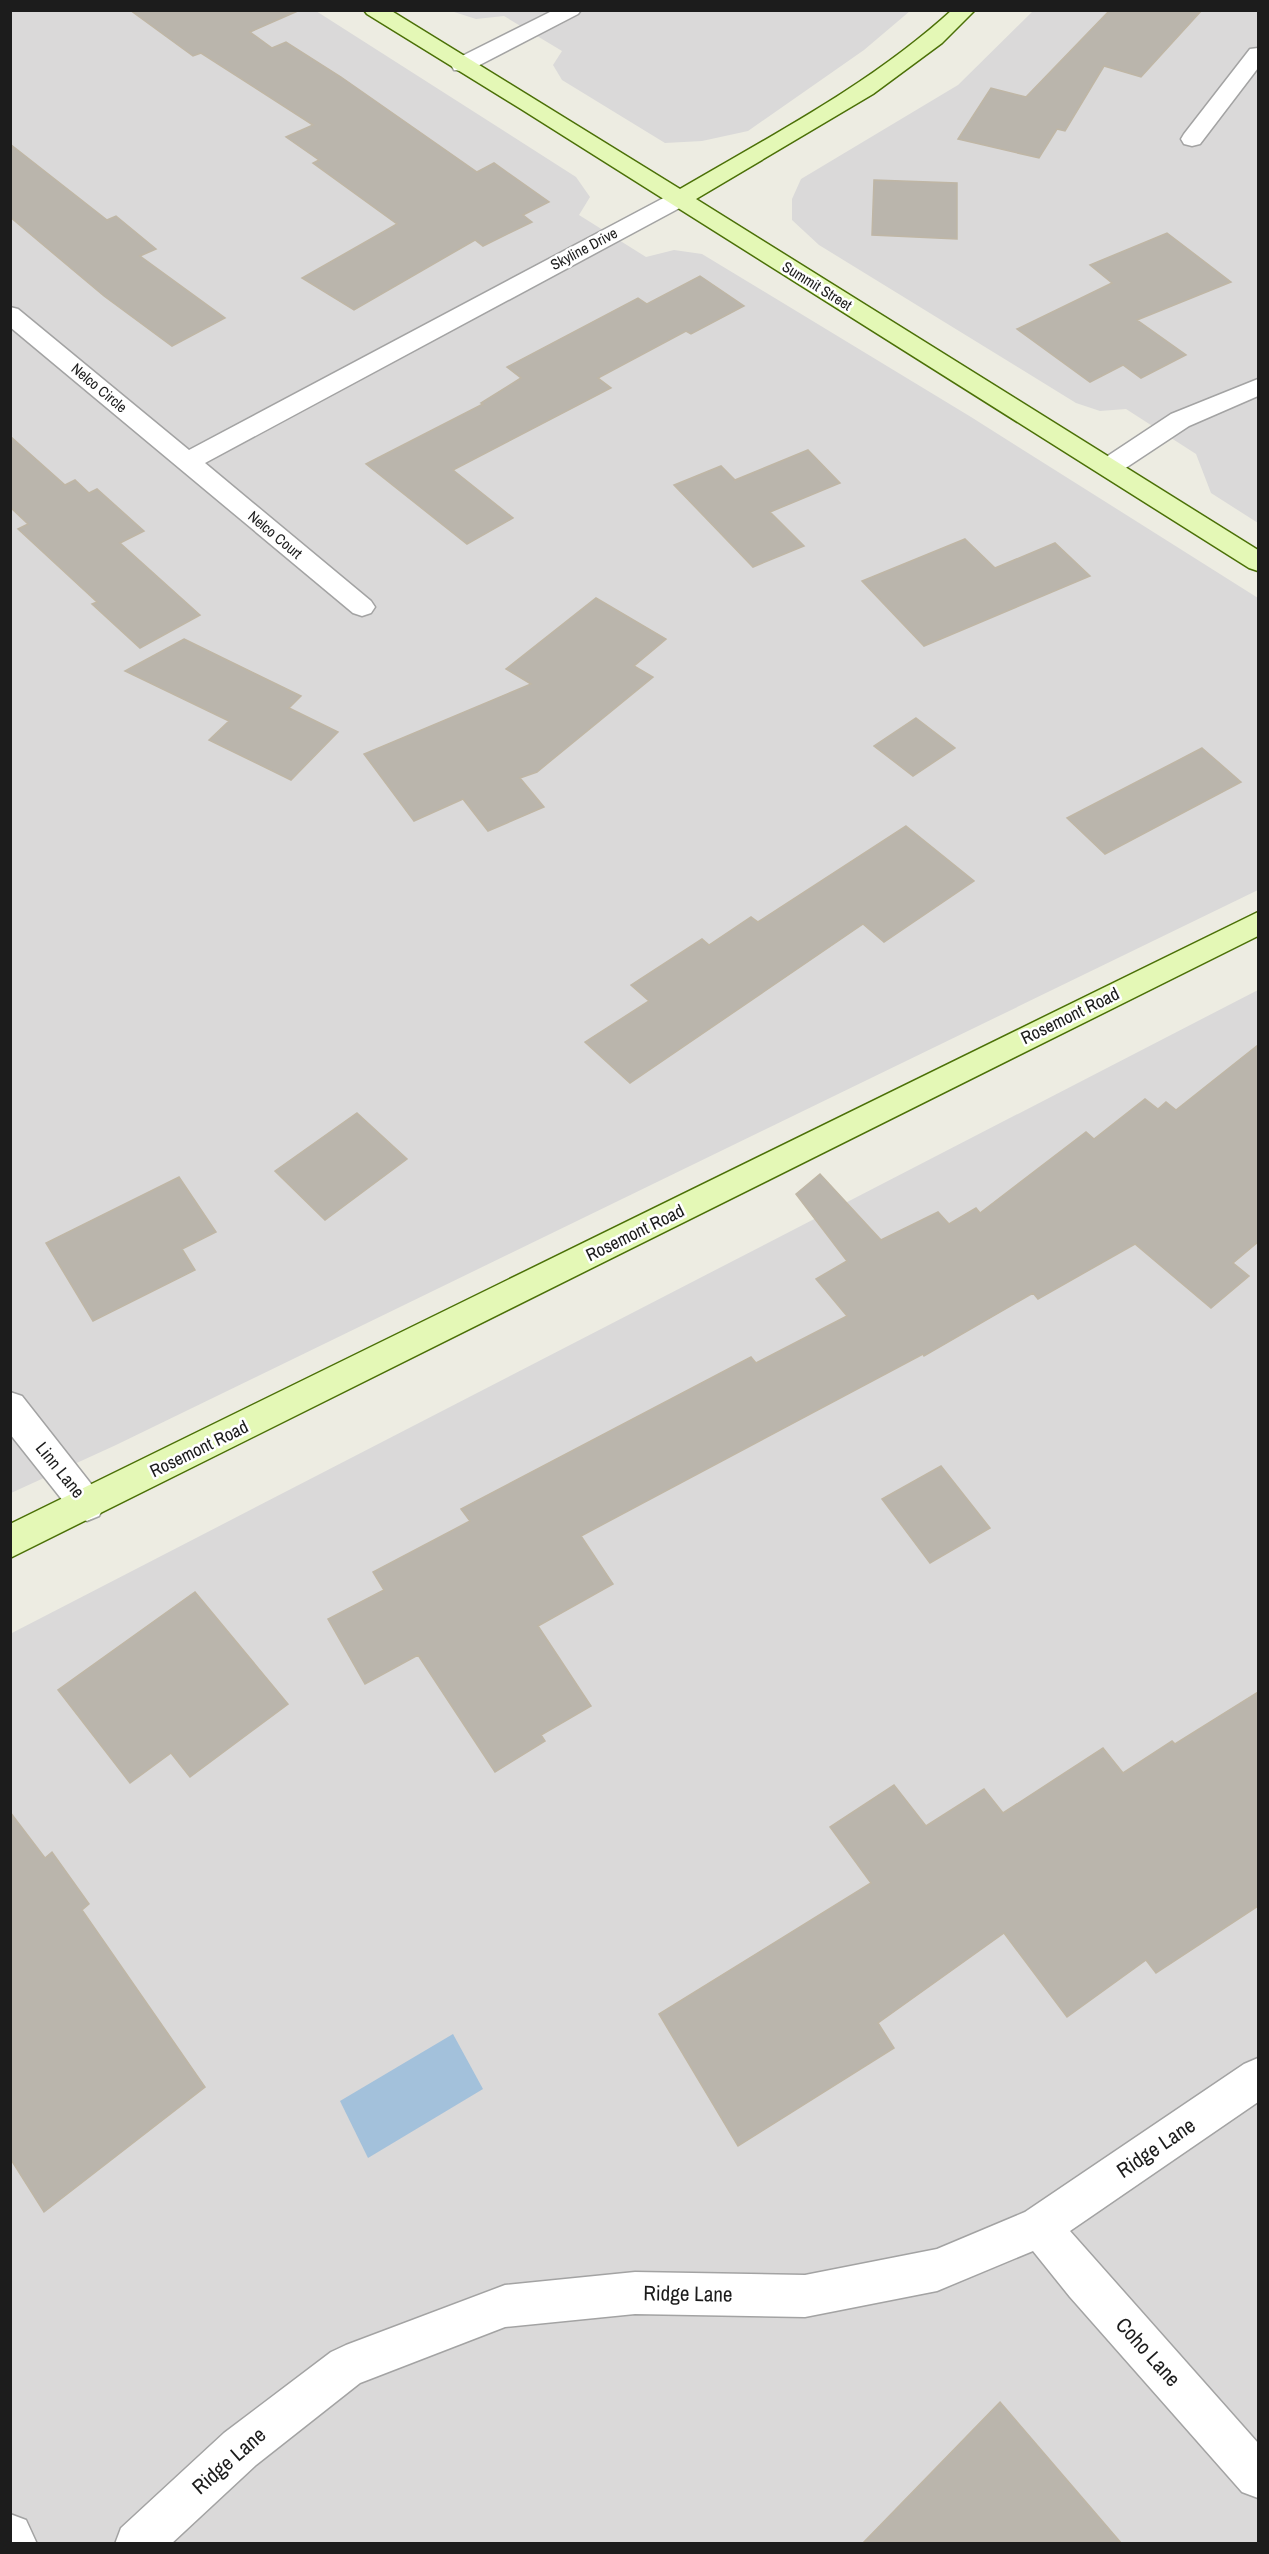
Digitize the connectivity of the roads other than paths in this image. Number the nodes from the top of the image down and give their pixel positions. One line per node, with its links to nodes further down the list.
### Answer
1 (374, 10): 5 (street, Summit Street)
2 (571, 10): 5 (street)
3 (965, 10): 7 (street, Skyline Drive)
4 (1258, 54): 6 (street)
5 (462, 65): 7 (street, Summit Street)
6 (1192, 140)
7 (679, 199): 10 (street, Skyline Drive); 11 (street, Summit Street)
8 (10, 314): 10 (street, Nelco Circle)
9 (1258, 387): 11 (street)
10 (187, 462): 13 (street, Nelco Court)
11 (1109, 467): 12 (street, Summit Street)
12 (1258, 562)
13 (362, 607)
14 (1258, 922): 16 (street, Rosemont Road)
15 (10, 1407): 16 (street, Linn Lane)
16 (87, 1505): 17 (street, Rosemont Road)
17 (10, 1542)
18 (1258, 2078): 19 (street, Ridge Lane)
19 (1040, 2227): 20 (street, Coho Lane); 23 (street, Ridge Lane)
20 (1258, 2476)
21 (10, 2536): 22 (street)
22 (15, 2544)
23 (137, 2544)

